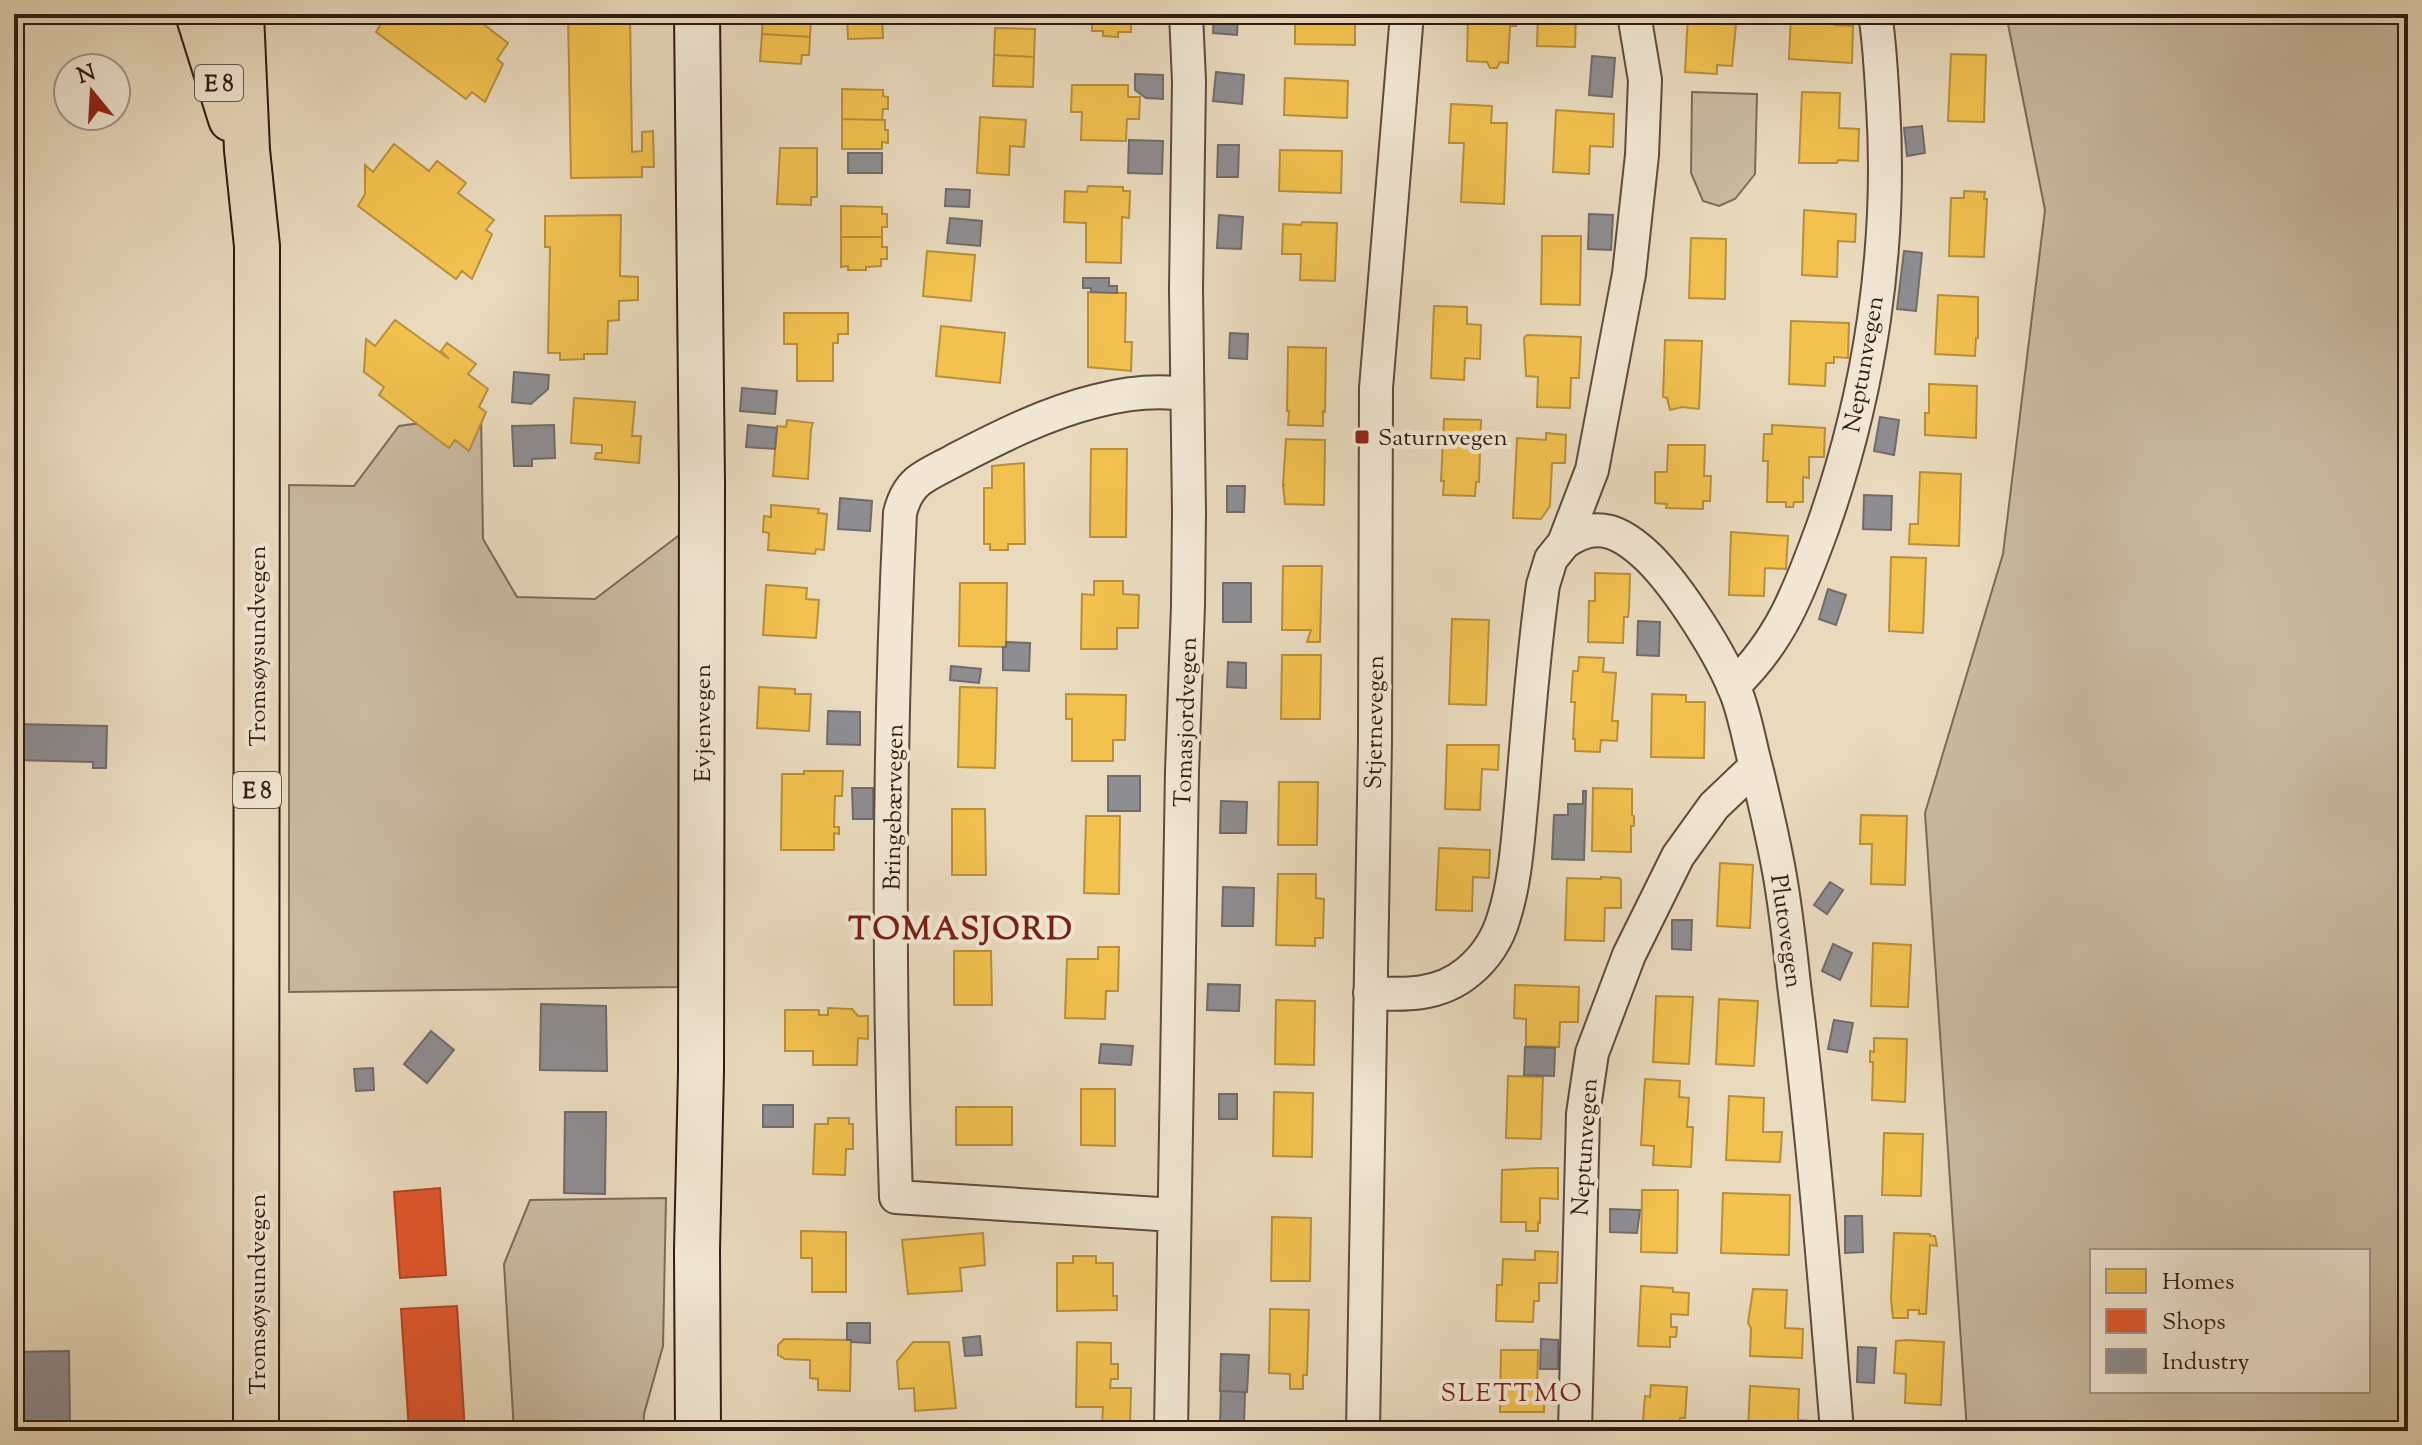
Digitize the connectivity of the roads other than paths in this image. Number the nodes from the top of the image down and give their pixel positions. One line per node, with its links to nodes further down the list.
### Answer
1 (198, 14): 8 (highway, Tromsøysundvegen / E 8)
2 (241, 14): 8 (highway, Tromsøysundvegen / E 8)
3 (697, 14): 16 (street, Evjenvegen)
4 (1186, 14): 9 (street, Tomasjordvegen)
5 (1407, 14): 13 (street, Stjernevegen)
6 (1634, 14): 10 (street)
7 (1875, 14): 11 (street, Neptunvegen)
8 (247, 150): 15 (highway, Tromsøysundvegen / E 8)
9 (1187, 394): 14 (street, Tomasjordvegen); 14 (street, Bringebærvegen)
10 (1564, 543): 11 (street, Plutovegen); 13 (street)
11 (1733, 686): 12 (street, Plutovegen)
12 (1755, 767): 19 (street, Neptunvegen); 20 (street, Plutovegen)
13 (1370, 993): 18 (street, Stjernevegen)
14 (1174, 1215): 17 (street, Tomasjordvegen)
15 (256, 1431)
16 (698, 1431)
17 (1171, 1431)
18 (1363, 1431)
19 (1575, 1431)
20 (1837, 1431)

